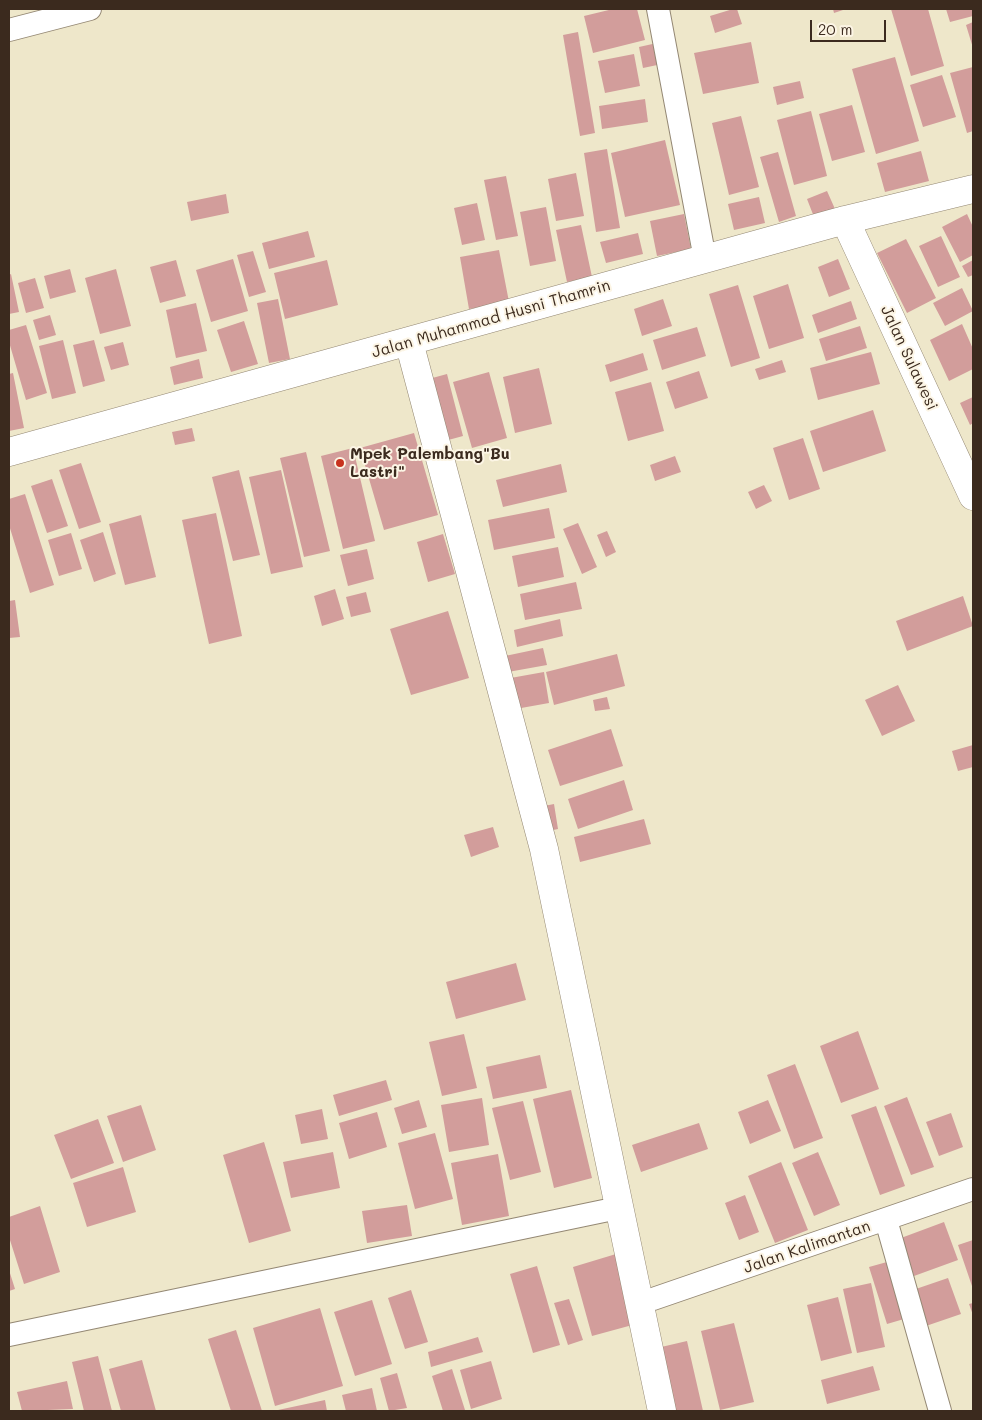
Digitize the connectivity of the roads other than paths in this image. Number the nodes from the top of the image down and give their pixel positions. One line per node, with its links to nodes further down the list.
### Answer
1 (90, 9): 3 (street)
2 (658, 9): 6 (street)
3 (9, 30)
4 (973, 189): 5 (street, Jalan Muhammad Husni Thamrin)
5 (845, 220): 6 (street, Jalan Muhammad Husni Thamrin); 9 (street, Jalan Sulawesi)
6 (706, 259): 7 (street, Jalan Muhammad Husni Thamrin)
7 (409, 342): 8 (street, Jalan Muhammad Husni Thamrin); 11 (street)
8 (9, 452)
9 (973, 496)
10 (973, 1189): 12 (street, Jalan Kalimantan)
11 (618, 1208): 13 (street); 14 (street)
12 (886, 1220): 13 (street, Jalan Kalimantan); 16 (street)
13 (640, 1302): 15 (street)
14 (9, 1335)
15 (662, 1411)
16 (940, 1411)

